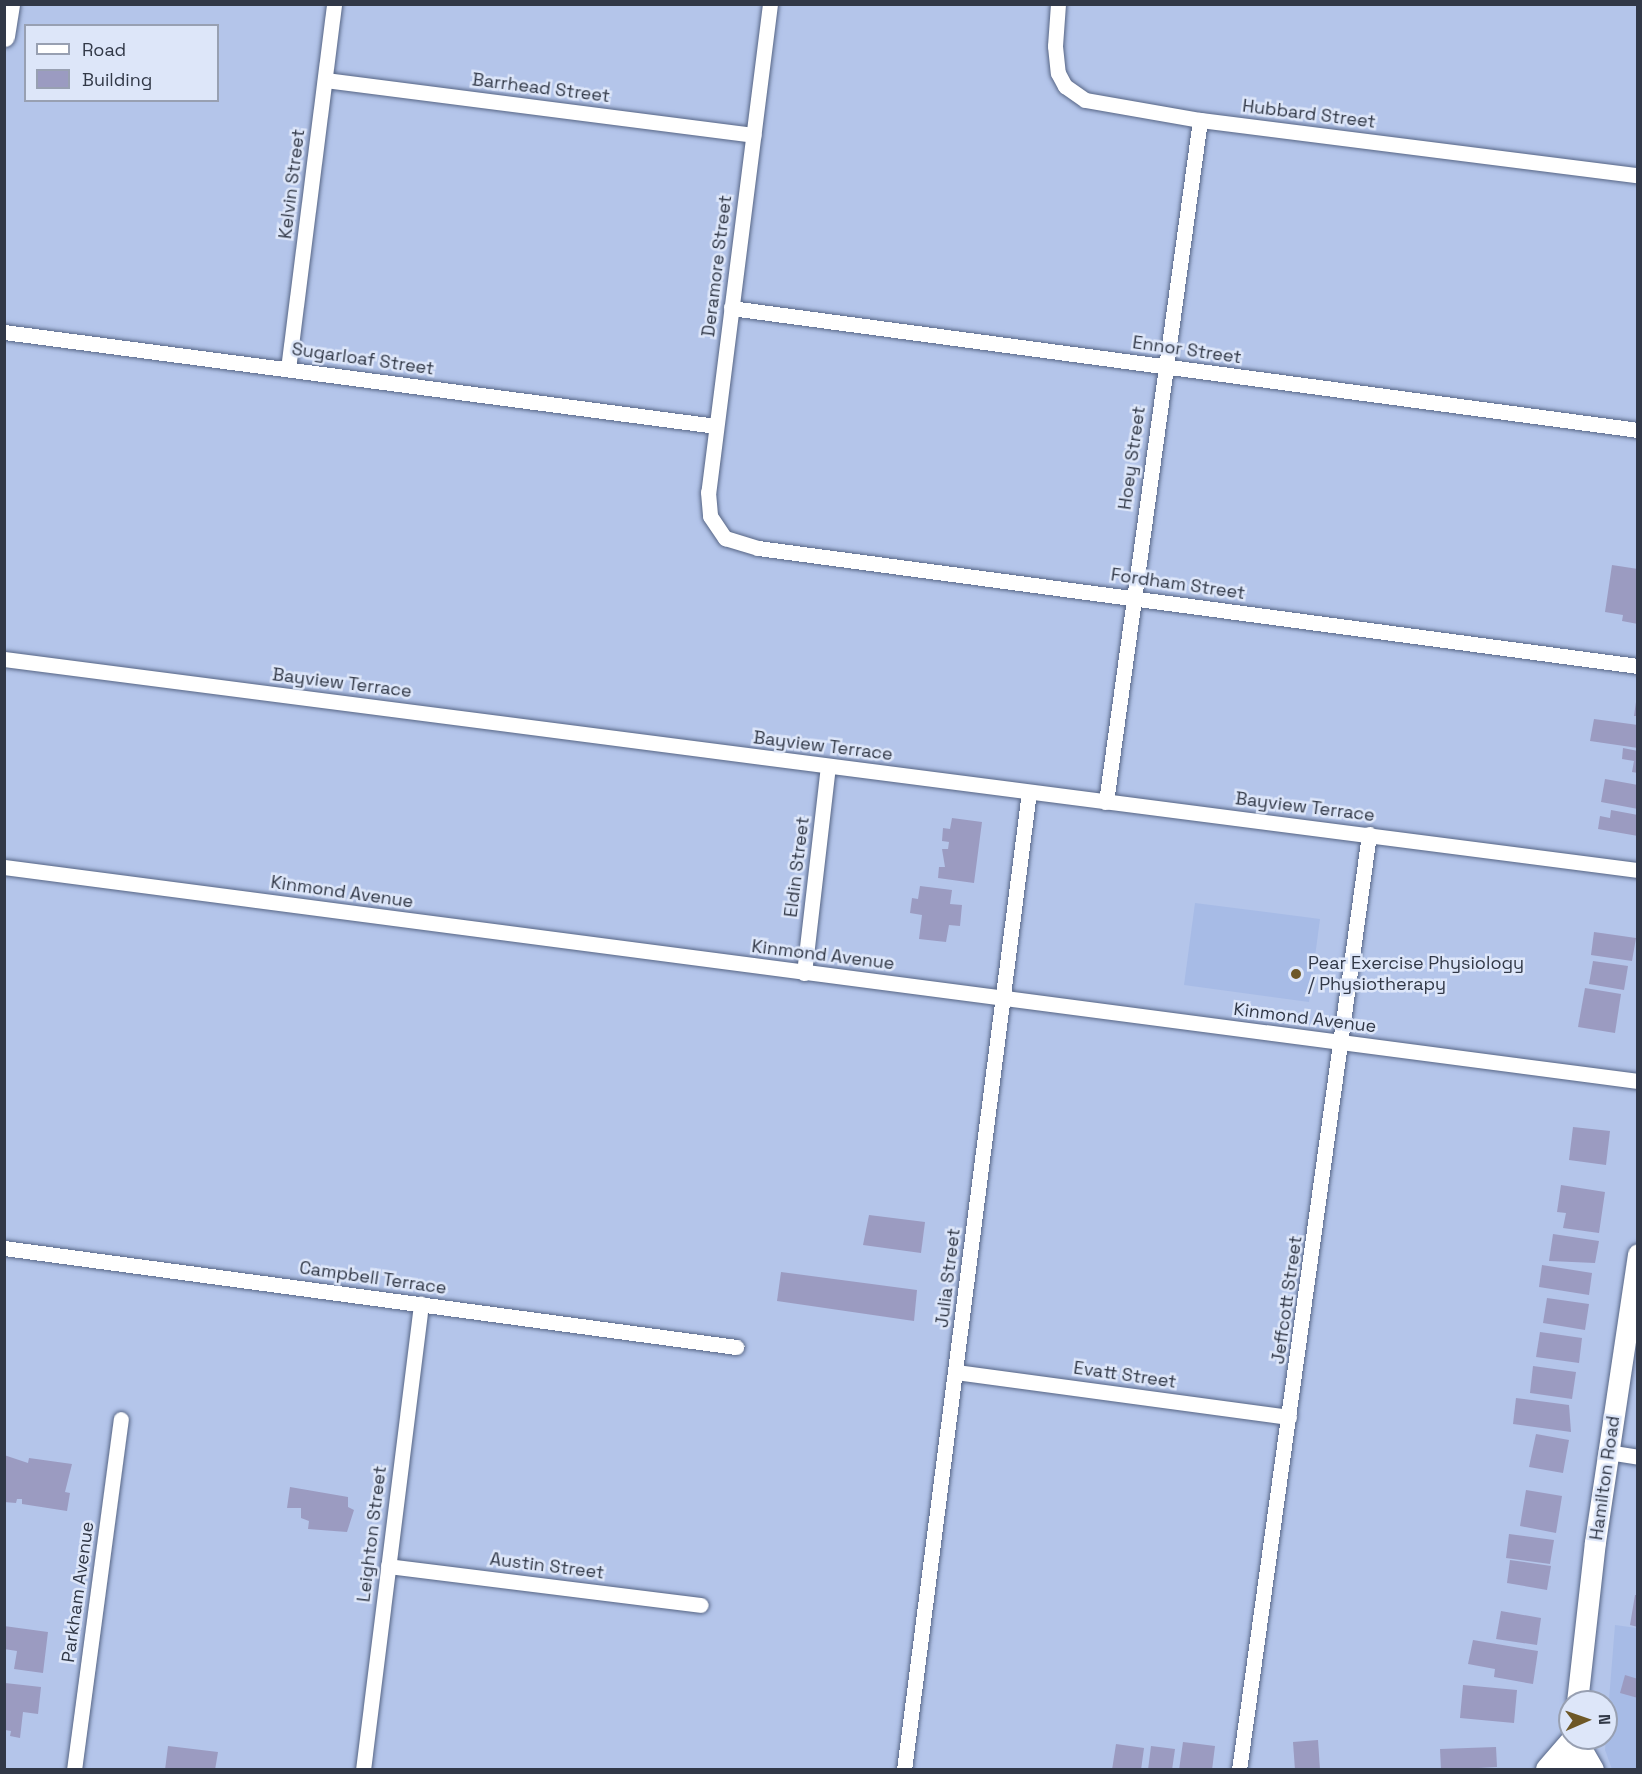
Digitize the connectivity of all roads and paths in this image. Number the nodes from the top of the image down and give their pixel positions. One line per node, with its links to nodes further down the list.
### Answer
1 (9, 4): 5 (main road)
2 (334, 4): 6 (street, Kelvin Street)
3 (770, 4): 8 (street, Deramore Street)
4 (1058, 4): 7 (street, Hubbard Street)
5 (4, 36)
6 (325, 80): 8 (street, Barrhead Street); 13 (street, Kelvin Street)
7 (1200, 120): 9 (street, Hubbard Street); 12 (street, Hoey Street)
8 (753, 135): 10 (street, Deramore Street)
9 (1638, 174)
10 (731, 308): 12 (street, Ennor Street); 14 (street, Deramore Street)
11 (4, 332): 13 (street, Sugarloaf Street)
12 (1165, 366): 15 (street, Ennor Street); 17 (street, Hoey Street)
13 (288, 369): 14 (street, Sugarloaf Street)
14 (716, 426): 16 (street, Deramore Street)
15 (1638, 430)
16 (718, 532): 17 (street, Fordham Street)
17 (1133, 598): 19 (street, Fordham Street); 22 (street, Hoey Street)
18 (4, 659): 20 (street, Bayview Terrace)
19 (1638, 666)
20 (828, 767): 21 (street, Bayview Terrace); 26 (street, Eldin Street)
21 (1029, 792): 22 (street, Bayview Terrace); 27 (street, Julia Street)
22 (1106, 802): 23 (street, Bayview Terrace)
23 (1369, 834): 25 (street, Bayview Terrace); 28 (street, Jeffcott Street)
24 (4, 867): 26 (street, Kinmond Avenue)
25 (1638, 870)
26 (804, 973): 27 (street, Kinmond Avenue)
27 (1005, 997): 28 (street, Kinmond Avenue); 34 (street, Julia Street)
28 (1341, 1042): 29 (street, Kinmond Avenue); 35 (street, Jeffcott Street)
29 (1638, 1081)
30 (4, 1248): 32 (street, Campbell Terrace)
31 (1638, 1254): 37 (main road, Hamilton Road)
32 (420, 1304): 33 (street, Campbell Terrace); 39 (street, Leighton Street)
33 (736, 1347)
34 (956, 1372): 35 (street, Evatt Street); 47 (street, Julia Street)
35 (1289, 1417): 48 (street, Jeffcott Street)
36 (122, 1419): 45 (street, Parkham Avenue)
37 (1608, 1452): 38 (street); 41 (main road, Hamilton Road)
38 (1638, 1456)
39 (388, 1566): 40 (street, Austin Street); 46 (street, Leighton Street)
40 (701, 1605)
41 (1578, 1690)
42 (1565, 1750): 49 (highway)
43 (1573, 1750): 50 (main road)
44 (1580, 1750): 51 (highway)
45 (74, 1770)
46 (363, 1770)
47 (904, 1770)
48 (1239, 1770)
49 (1549, 1770)
50 (1571, 1770)
51 (1591, 1770)

